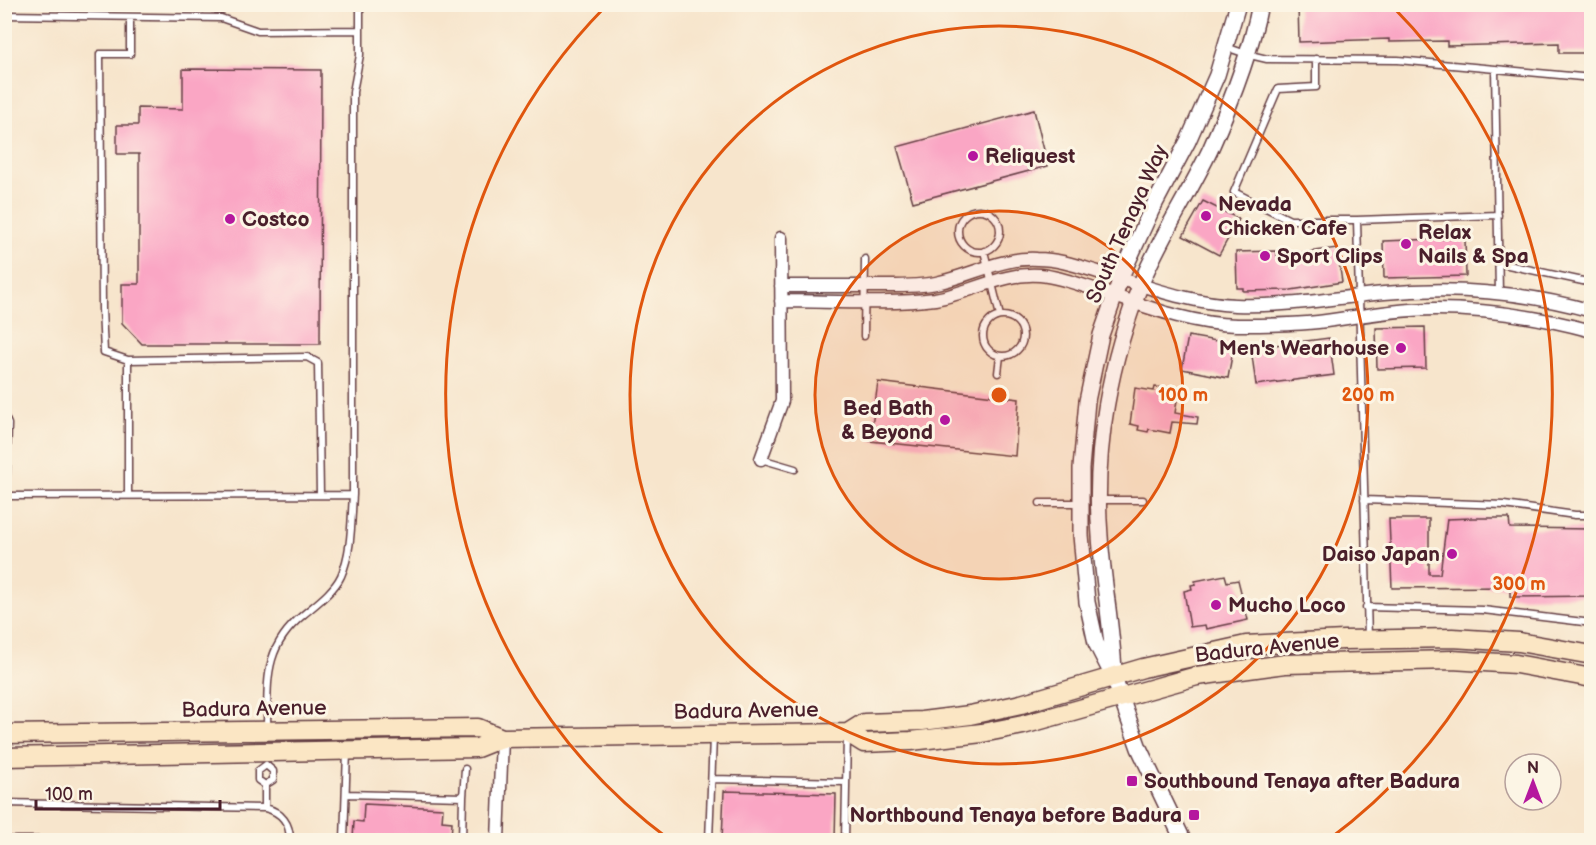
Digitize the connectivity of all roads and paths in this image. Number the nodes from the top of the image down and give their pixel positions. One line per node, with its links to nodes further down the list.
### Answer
1 (360, 4): 6 (lane)
2 (1238, 4): 7 (street, South Tenaya Way)
3 (1260, 4): 8 (street, South Tenaya Way)
4 (4, 15): 5 (lane)
5 (130, 17): 6 (lane); 37 (lane)
6 (360, 30): 44 (lane)
7 (1225, 47): 8 (lane); 19 (street, South Tenaya Way)
8 (1246, 54): 9 (lane); 22 (street, South Tenaya Way)
9 (1316, 59): 10 (lane); 13 (lane)
10 (1495, 69): 11 (lane); 12 (lane)
11 (1592, 78)
12 (1498, 215): 13 (lane); 17 (lane)
13 (1357, 220): 27 (lane)
14 (781, 238): 23 (street)
15 (984, 251): 15 (lane); 18 (lane)
16 (866, 259): 24 (lane)
17 (1499, 263): 21 (lane); 25 (lane)
18 (988, 266): 19 (street); 20 (lane); 24 (street)
19 (1121, 279): 22 (street); 26 (street, South Tenaya Way)
20 (992, 282): 26 (street); 29 (street); 32 (lane)
21 (1592, 283)
22 (1141, 285): 27 (street); 30 (street, South Tenaya Way)
23 (781, 286): 24 (street); 28 (street)
24 (865, 286): 29 (lane)
25 (1499, 293): 27 (street); 31 (street)
26 (1115, 296): 30 (street); 50 (street, South Tenaya Way)
27 (1360, 296): 33 (lane)
28 (781, 301): 29 (street); 40 (street)
29 (864, 301): 35 (lane)
30 (1135, 303): 33 (street); 46 (street, South Tenaya Way)
31 (1592, 311)
32 (1000, 316): 36 (lane); 36 (lane)
33 (1360, 316): 34 (street); 48 (lane)
34 (1592, 331)
35 (864, 336)
36 (1000, 356): 38 (lane)
37 (128, 360): 42 (lane); 43 (lane)
38 (998, 373)
39 (4, 415): 45 (lane)
40 (761, 459): 41 (lane)
41 (795, 469)
42 (128, 494): 43 (lane); 45 (lane)
43 (320, 495): 44 (lane)
44 (353, 495): 59 (lane)
45 (5, 496)
46 (1100, 500): 47 (lane); 56 (street, South Tenaya Way)
47 (1143, 500)
48 (1364, 500): 51 (lane); 52 (lane)
49 (1040, 503): 50 (lane)
50 (1081, 503): 56 (street, South Tenaya Way)
51 (1592, 515)
52 (1366, 607): 53 (lane); 54 (lane)
53 (1592, 623)
54 (1368, 640): 55 (main road, Badura Avenue); 56 (main road, Badura Avenue)
55 (1592, 655)
56 (1114, 678): 58 (street, South Tenaya Way); 60 (main road, Badura Avenue)
57 (1592, 678): 58 (main road, Badura Avenue)
58 (1120, 696): 60 (main road, Badura Avenue); 82 (street, South Tenaya Way)
59 (266, 731): 61 (main road, Badura Avenue); 63 (main road, Badura Avenue); 66 (main road)
60 (848, 732): 62 (main road, Badura Avenue); 69 (lane)
61 (4, 734)
62 (713, 734): 63 (main road, Badura Avenue); 68 (lane)
63 (502, 738): 64 (main road, Badura Avenue); 79 (street)
64 (348, 749): 66 (main road, Badura Avenue); 70 (lane)
65 (4, 757): 66 (main road, Badura Avenue)
66 (266, 758): 73 (lane)
67 (465, 769): 71 (lane)
68 (712, 779): 69 (lane); 80 (lane)
69 (846, 782): 81 (lane)
70 (346, 794): 71 (lane); 77 (lane)
71 (463, 797): 78 (lane)
72 (4, 803): 73 (lane)
73 (266, 808): 76 (lane)
74 (4, 840): 75 (lane)
75 (50, 840)
76 (290, 840)
77 (344, 840)
78 (462, 840)
79 (498, 840)
80 (709, 840)
81 (845, 840)
82 (1183, 840)

